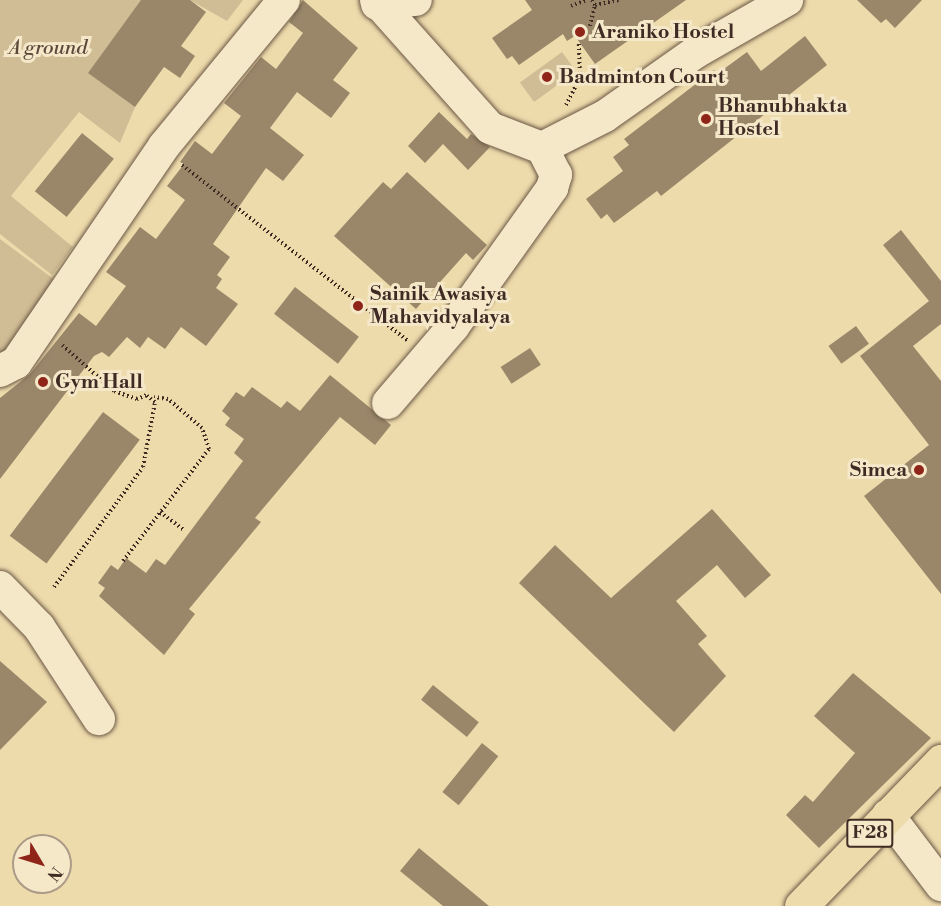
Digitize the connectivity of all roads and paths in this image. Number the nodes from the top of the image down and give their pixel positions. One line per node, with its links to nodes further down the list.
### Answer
1 (284, 0): 14 (street)
2 (416, 0): 6 (street)
3 (587, 0): 8 (path)
4 (618, 0): 7 (path)
5 (788, 0): 10 (street)
6 (377, 2): 15 (street)
7 (594, 2): 9 (path)
8 (571, 6)
9 (590, 26)
10 (737, 32): 12 (street); 13 (street)
11 (579, 41): 13 (path)
12 (703, 75)
13 (573, 134): 15 (street)
14 (164, 146): 16 (street); 17 (path)
15 (543, 148): 17 (street)
16 (41, 327): 18 (street); 19 (path)
17 (428, 356): 20 (street)
18 (0, 371)
19 (153, 397): 21 (path); 25 (path)
20 (388, 403)
21 (160, 512): 22 (path); 23 (path)
22 (185, 531)
23 (123, 561)
24 (0, 587): 26 (street)
25 (54, 587)
26 (99, 719)
27 (941, 762): 28 (main road, F28)
28 (888, 815): 29 (street); 30 (main road, F28)
29 (941, 885)
30 (801, 906)

